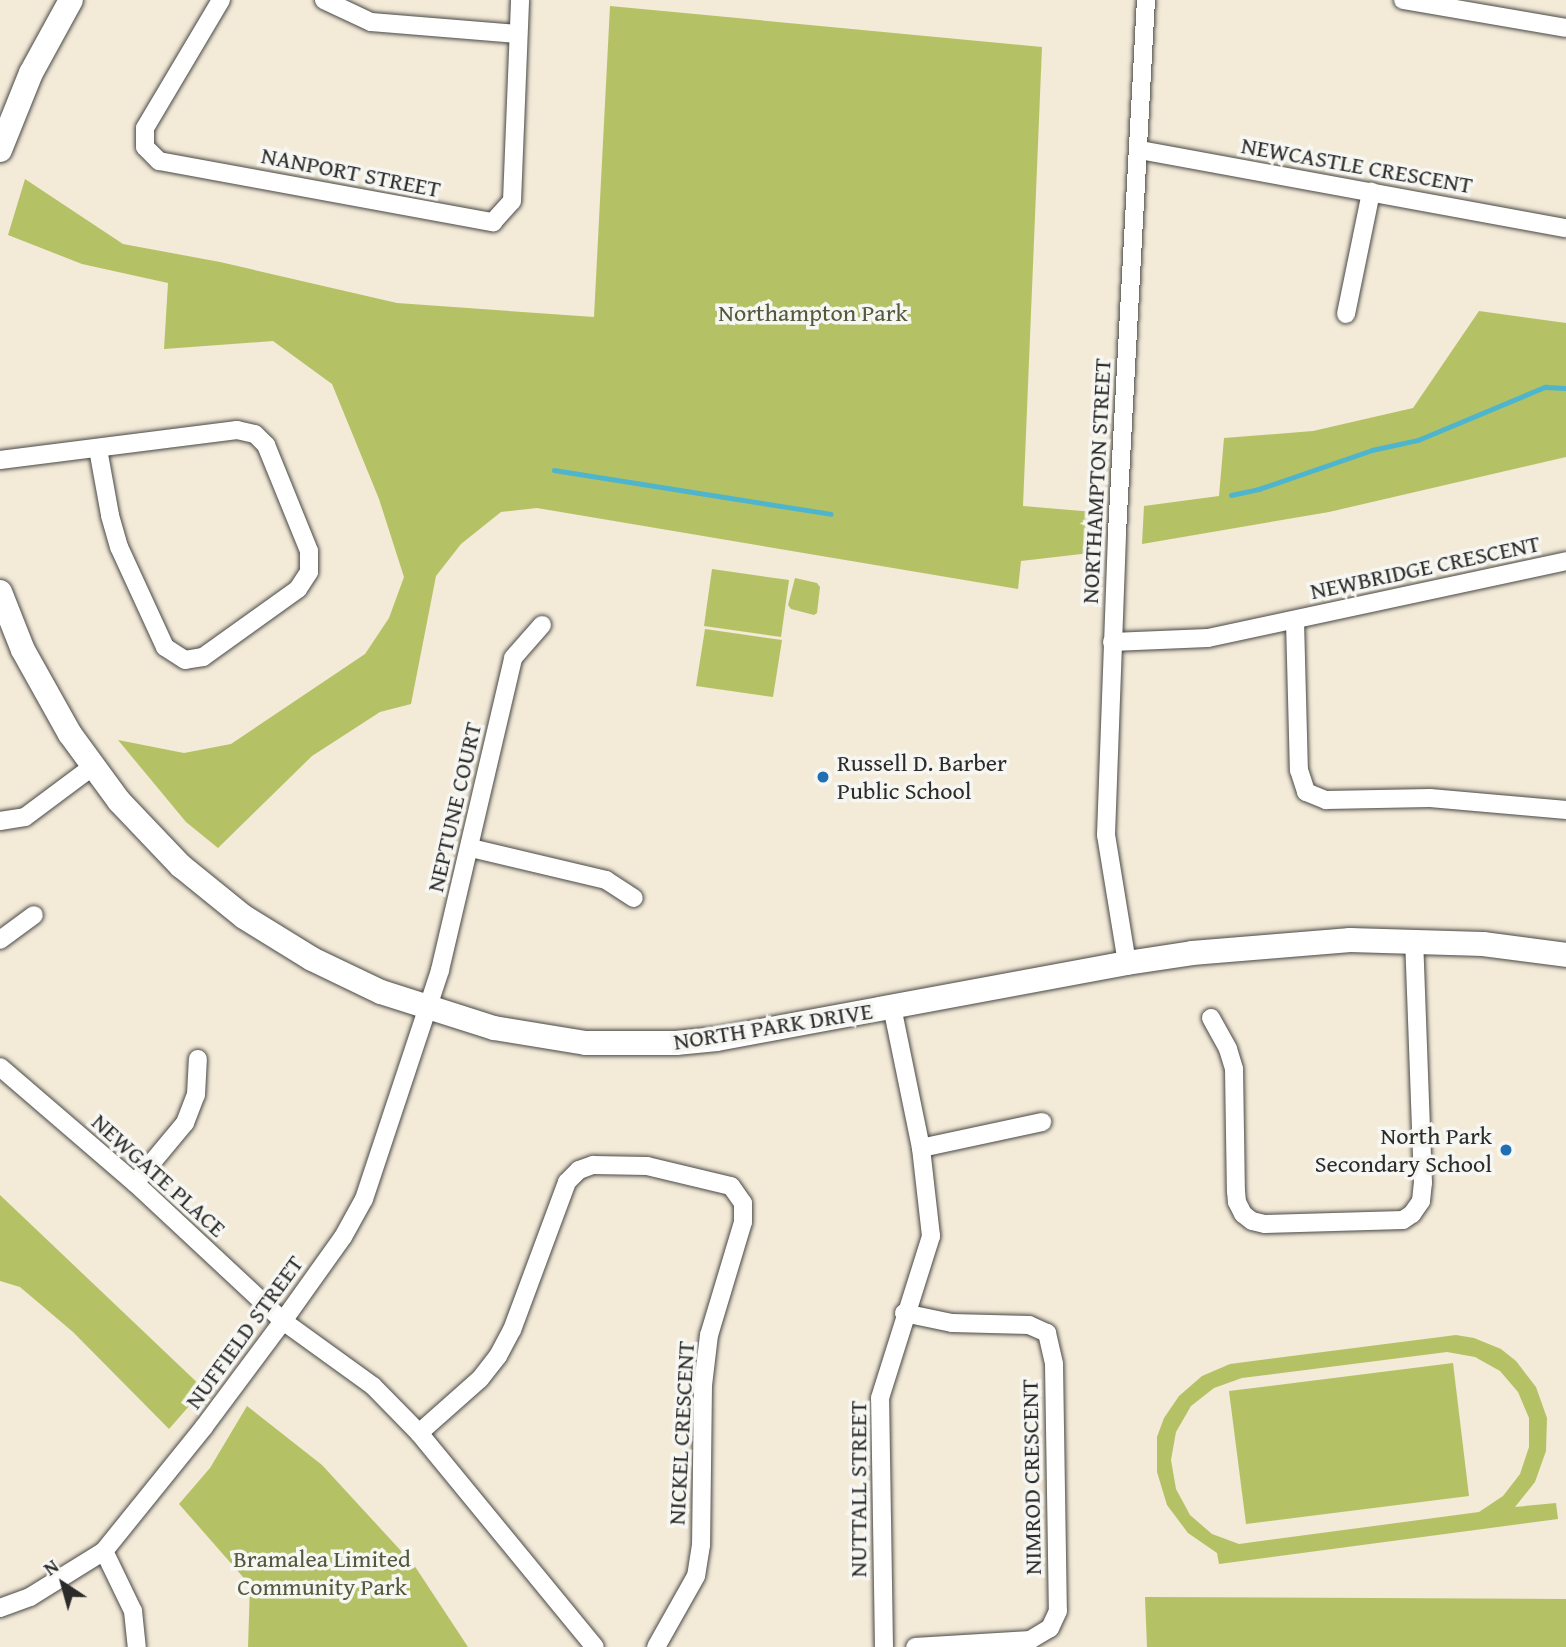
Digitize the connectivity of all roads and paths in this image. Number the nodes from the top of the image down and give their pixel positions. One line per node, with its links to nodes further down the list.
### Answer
1 (71, 0): 9 (main road)
2 (221, 0): 8 (street, NANPORT STREET)
3 (324, 0): 8 (street)
4 (520, 0): 8 (street, NANPORT STREET)
5 (1146, 0): 10 (street, NORTHAMPTON STREET)
6 (1403, 0): 7 (street)
7 (1566, 28)
8 (518, 34)
9 (0, 150)
10 (1140, 150): 11 (street, NEWCASTLE CRESCENT); 20 (street, NORTHAMPTON STREET)
11 (1371, 192): 12 (street, NEWCASTLE CRESCENT); 13 (street)
12 (1566, 228)
13 (1346, 314)
14 (98, 449): 14 (street); 15 (street)
15 (0, 460)
16 (1566, 561): 18 (street, NEWBRIDGE CRESCENT)
17 (0, 592): 21 (main road, NORTH PARK DRIVE)
18 (1295, 621): 20 (street, NEWBRIDGE CRESCENT); 22 (street, NEWBRIDGE CRESCENT)
19 (542, 625): 24 (street, NEPTUNE COURT)
20 (1112, 642): 30 (street, NORTHAMPTON STREET)
21 (92, 766): 23 (street); 32 (main road, NORTH PARK DRIVE)
22 (1566, 810)
23 (0, 821)
24 (471, 848): 25 (street); 32 (street, NEPTUNE COURT)
25 (634, 898)
26 (34, 915): 27 (street)
27 (0, 940)
28 (1414, 942): 29 (main road, NORTH PARK DRIVE); 30 (main road, NORTH PARK DRIVE); 33 (street)
29 (1566, 955)
30 (1127, 963): 31 (main road, NORTH PARK DRIVE)
31 (892, 1007): 32 (main road, NORTH PARK DRIVE); 37 (street, NUTTALL STREET)
32 (428, 1009): 40 (street, NUFFIELD STREET)
33 (1211, 1018)
34 (198, 1059): 38 (street)
35 (0, 1067): 38 (street, NEWGATE PLACE)
36 (1042, 1122): 37 (street)
37 (921, 1148): 39 (street, NUTTALL STREET)
38 (135, 1184): 40 (street, NEWGATE PLACE)
39 (904, 1313): 47 (street, NUTTALL STREET); 48 (street, NIMROD CRESCENT)
40 (283, 1321): 41 (street); 42 (street, NUFFIELD STREET)
41 (419, 1433): 45 (street); 46 (street, NICKEL CRESCENT)
42 (104, 1551): 43 (street, NUFFIELD STREET); 44 (street)
43 (0, 1608)
44 (137, 1647)
45 (595, 1647)
46 (656, 1647)
47 (884, 1647)
48 (915, 1647)

